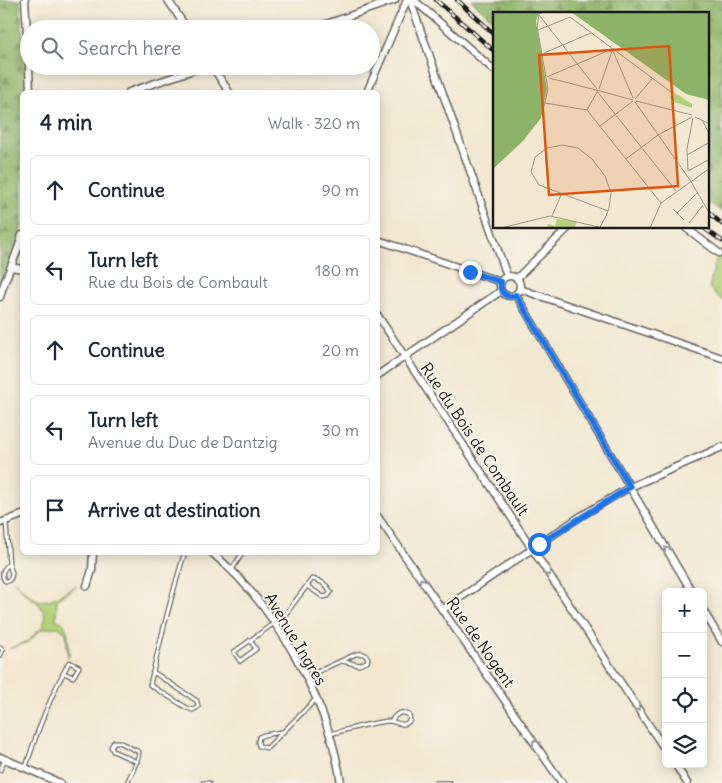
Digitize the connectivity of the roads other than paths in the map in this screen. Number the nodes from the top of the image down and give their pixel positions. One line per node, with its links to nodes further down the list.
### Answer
1 (25, 0): 6 (street)
2 (168, 0): 7 (street)
3 (395, 0): 8 (street)
4 (408, 0): 9 (street); 26 (street)
5 (414, 0): 10 (street)
6 (26, 20)
7 (181, 20)
8 (338, 20)
9 (380, 63)
10 (493, 69)
11 (29, 75): 15 (street)
12 (178, 75): 16 (street)
13 (218, 75): 17 (street)
14 (375, 75): 18 (street)
15 (30, 90)
16 (134, 90)
17 (229, 90)
18 (368, 90)
19 (567, 229): 27 (street)
20 (687, 229): 23 (street)
21 (20, 241): 24 (street)
22 (380, 241): 28 (street)
23 (719, 253)
24 (11, 267): 25 (street); 32 (street)
25 (20, 269)
26 (507, 276): 27 (street); 28 (street)
27 (517, 278): 29 (street)
28 (501, 282): 30 (street)
29 (520, 289): 31 (street); 35 (street)
30 (501, 291): 31 (street); 34 (street)
31 (516, 295): 38 (street)
32 (0, 297)
33 (380, 319): 34 (street, Rue du Bois de Combault)
34 (404, 358): 36 (street); 42 (street, Rue du Bois de Combault)
35 (722, 358)
36 (380, 374)
37 (722, 447): 38 (street)
38 (630, 487): 42 (street); 51 (street, one-way to 38)
39 (20, 516): 41 (street)
40 (380, 520): 52 (street, Rue de Nogent, one-way to 40)
41 (3, 522): 47 (lane)
42 (532, 549): 52 (street); 67 (street, Rue du Bois de Combault, one-way to 67)
43 (93, 555): 49 (street)
44 (184, 555): 61 (lane)
45 (214, 555): 48 (street, Avenue Ingres)
46 (241, 555): 48 (lane)
47 (9, 564): 47 (lane)
48 (231, 571): 54 (street, Avenue Ingres)
49 (87, 586)
50 (307, 586): 50 (lane); 54 (lane)
51 (690, 588)
52 (442, 610): 80 (street, Rue de Nogent, one-way to 52)
53 (707, 617): 56 (street)
54 (273, 623): 55 (lane); 62 (street, Avenue Ingres)
55 (250, 640): 55 (lane)
56 (722, 642)
57 (0, 647): 58 (lane)
58 (0, 656)
59 (342, 661): 59 (lane); 62 (lane)
60 (64, 672): 60 (lane); 71 (lane)
61 (153, 672): 61 (lane)
62 (306, 677): 63 (street, Avenue Ingres)
63 (316, 699): 65 (lane); 66 (street, Avenue Ingres)
64 (390, 720): 64 (lane); 66 (lane)
65 (281, 732): 65 (lane)
66 (330, 734): 77 (street, Avenue Ingres)
67 (662, 745)
68 (3, 759): 71 (street); 72 (lane)
69 (136, 762): 69 (lane); 74 (lane)
70 (678, 768): 81 (street)
71 (26, 769): 73 (street)
72 (0, 770)
73 (60, 783)
74 (127, 783)
75 (203, 783): 76 (lane)
76 (208, 783)
77 (341, 783)
78 (436, 783): 79 (lane)
79 (450, 783)
80 (562, 783)
81 (687, 783)

